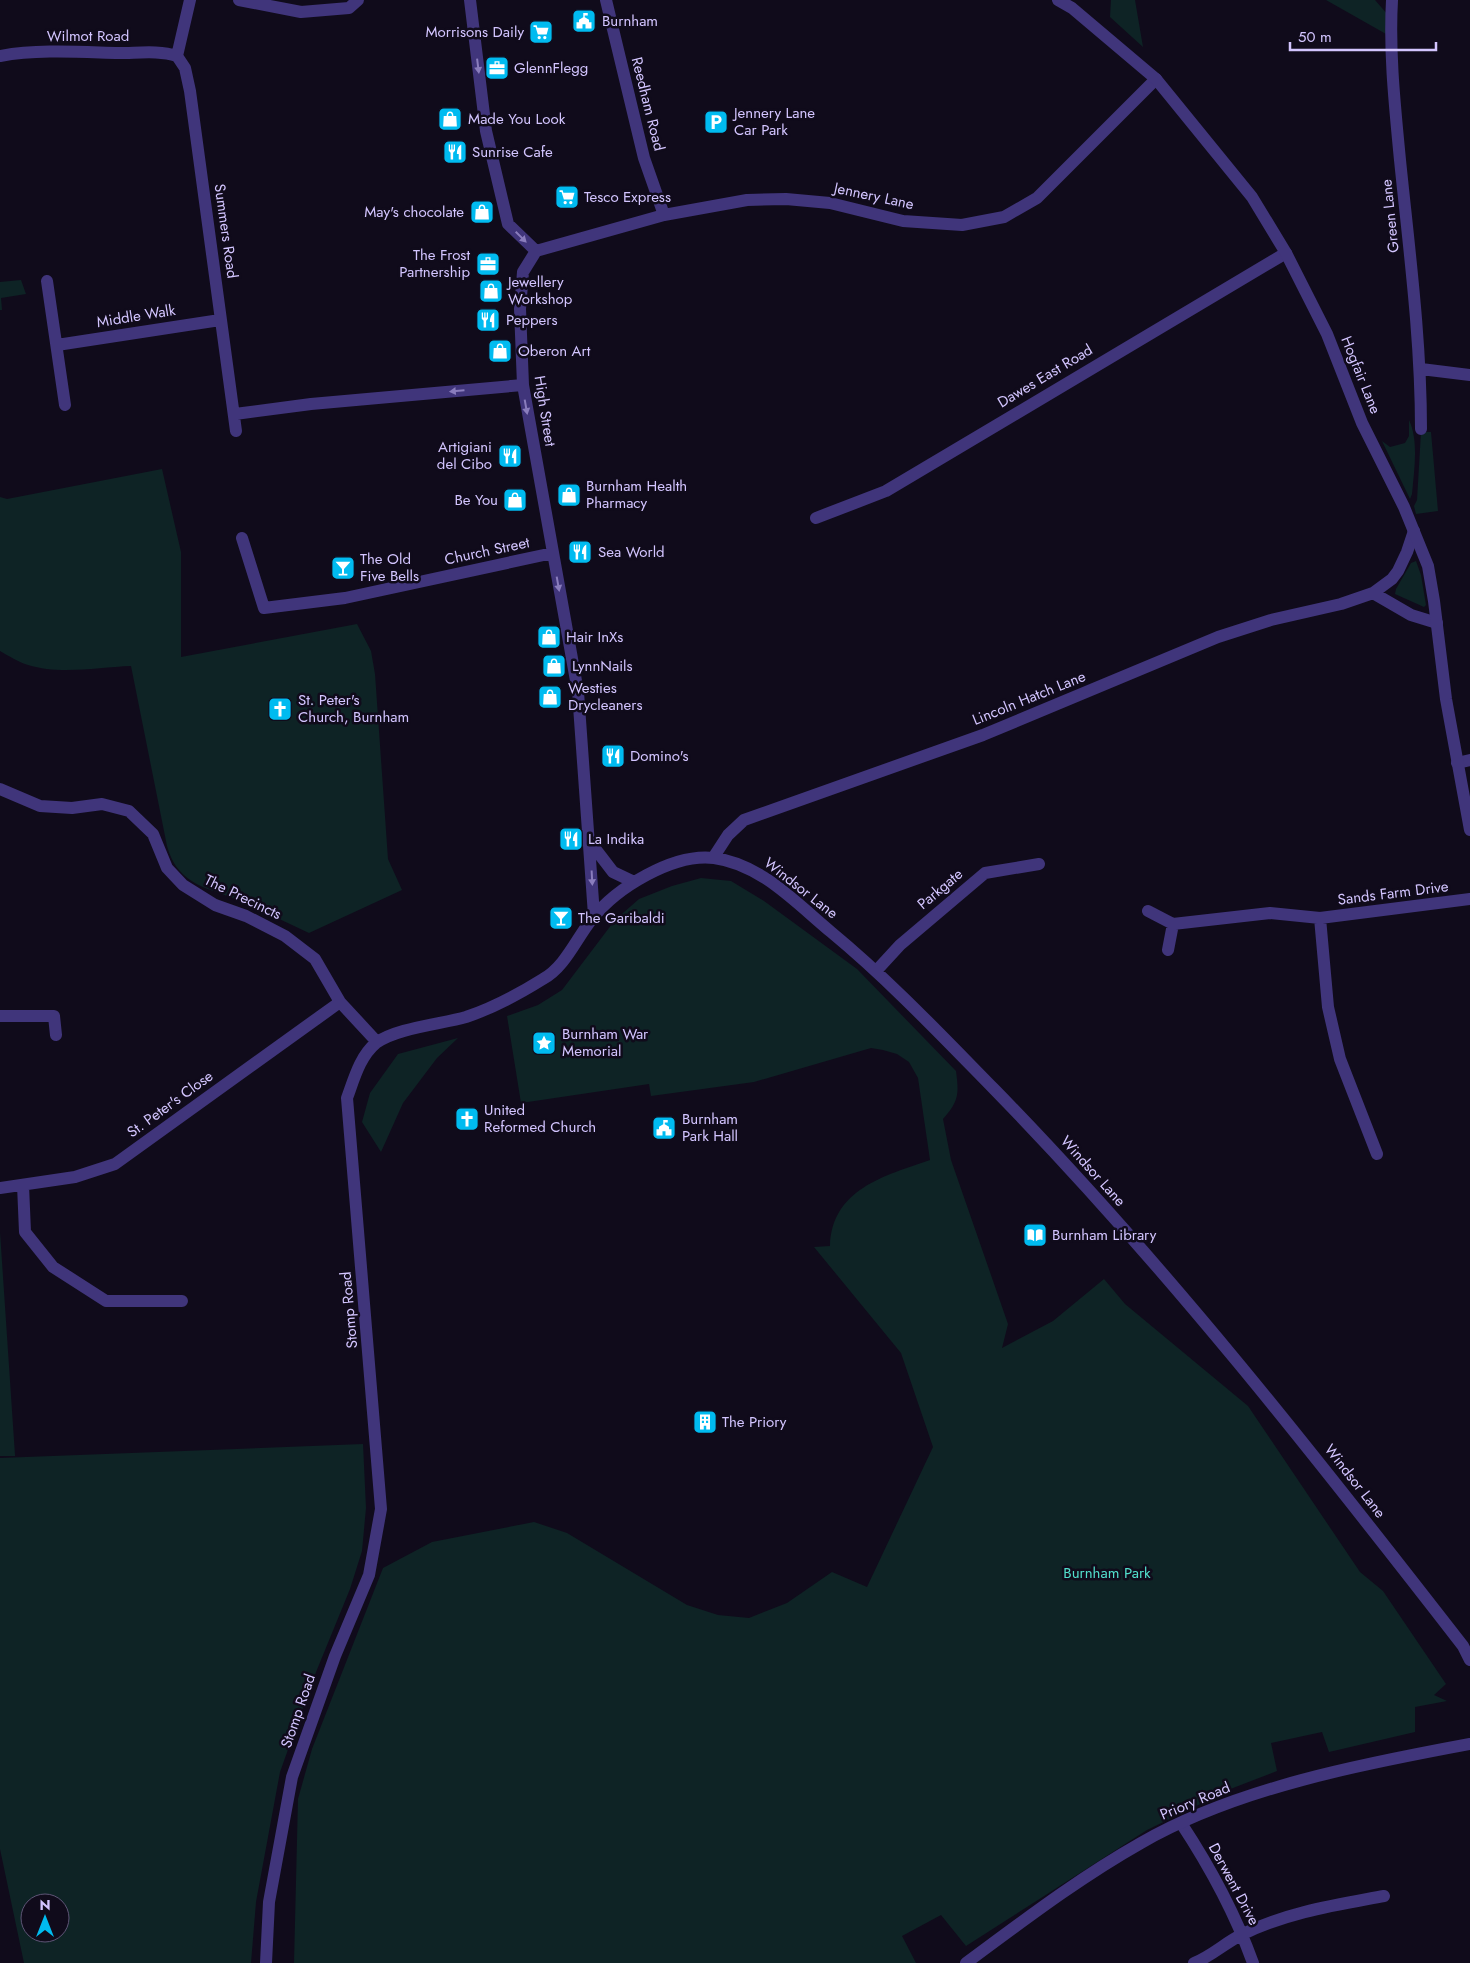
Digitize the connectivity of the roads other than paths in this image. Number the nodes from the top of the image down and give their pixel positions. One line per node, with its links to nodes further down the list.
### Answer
1 (190, 0): 10 (street)
2 (239, 0): 3 (street)
3 (358, 0)
4 (470, 0): 13 (street, one-way to 13)
5 (606, 0): 12 (street, Reedham Road)
6 (1058, 0): 8 (street, Hogfair Lane)
7 (1392, 0): 18 (street, Green Lane)
8 (1076, 4): 11 (street, Hogfair Lane)
9 (0, 56): 10 (street, Wilmot Road)
10 (177, 56): 16 (street, Summers Road)
11 (1156, 79): 12 (street, Jennery Lane); 14 (street, Hogfair Lane)
12 (664, 215): 13 (street, Jennery Lane)
13 (536, 251): 20 (street, High Street)
14 (1286, 252): 25 (street, Dawes East Road); 26 (street, Hogfair Lane)
15 (47, 281): 17 (street)
16 (220, 320): 17 (street, Middle Walk); 22 (street, Summers Road)
17 (57, 344): 21 (street)
18 (1421, 369): 19 (street); 23 (street, Green Lane)
19 (1470, 374)
20 (522, 385): 22 (street, one-way to 22); 28 (street, High Street, one-way to 28)
21 (65, 405)
22 (235, 414): 24 (street, Summers Road)
23 (1421, 429)
24 (236, 431)
25 (816, 518)
26 (1414, 530): 29 (street, Lincoln Hatch Lane); 30 (street, Hogfair Lane)
27 (242, 538): 28 (street, Church Street)
28 (552, 553): 35 (street, High Street, one-way to 35)
29 (1373, 593): 30 (street); 36 (street, Lincoln Hatch Lane)
30 (1437, 622): 32 (street, Hogfair Lane)
31 (1470, 760): 32 (street)
32 (1457, 763): 34 (street, Hogfair Lane)
33 (0, 789): 46 (street, The Precincts)
34 (1470, 830)
35 (590, 842): 38 (street); 41 (street, High Street, one-way to 41)
36 (713, 858): 38 (street, Stomp Road); 45 (street, Windsor Lane)
37 (1039, 864): 45 (street, Parkgate)
38 (634, 882): 41 (street, Stomp Road)
39 (1470, 899): 42 (street, Sands Farm Drive)
40 (1148, 911): 43 (street)
41 (594, 915): 49 (street, Stomp Road)
42 (1320, 918): 43 (street, Sands Farm Drive); 50 (street, Sands Farm Drive)
43 (1173, 924): 44 (street)
44 (1168, 950)
45 (877, 970): 54 (street, Windsor Lane)
46 (340, 1002): 49 (street, The Precincts); 51 (street, St. Peter's Close)
47 (0, 1016): 48 (street)
48 (56, 1035)
49 (377, 1042): 59 (street, Stomp Road)
50 (1377, 1154)
51 (23, 1185): 52 (street, St. Peter's Close); 53 (street)
52 (0, 1188)
53 (182, 1301)
54 (1470, 1660)
55 (1470, 1744): 56 (street, Priory Road)
56 (1181, 1823): 58 (street, Derwent Drive); 60 (street, Priory Road)
57 (1384, 1896): 58 (street)
58 (1243, 1934): 61 (street); 62 (street, Derwent Drive)
59 (266, 1963)
60 (966, 1963)
61 (1194, 1963)
62 (1253, 1963)

